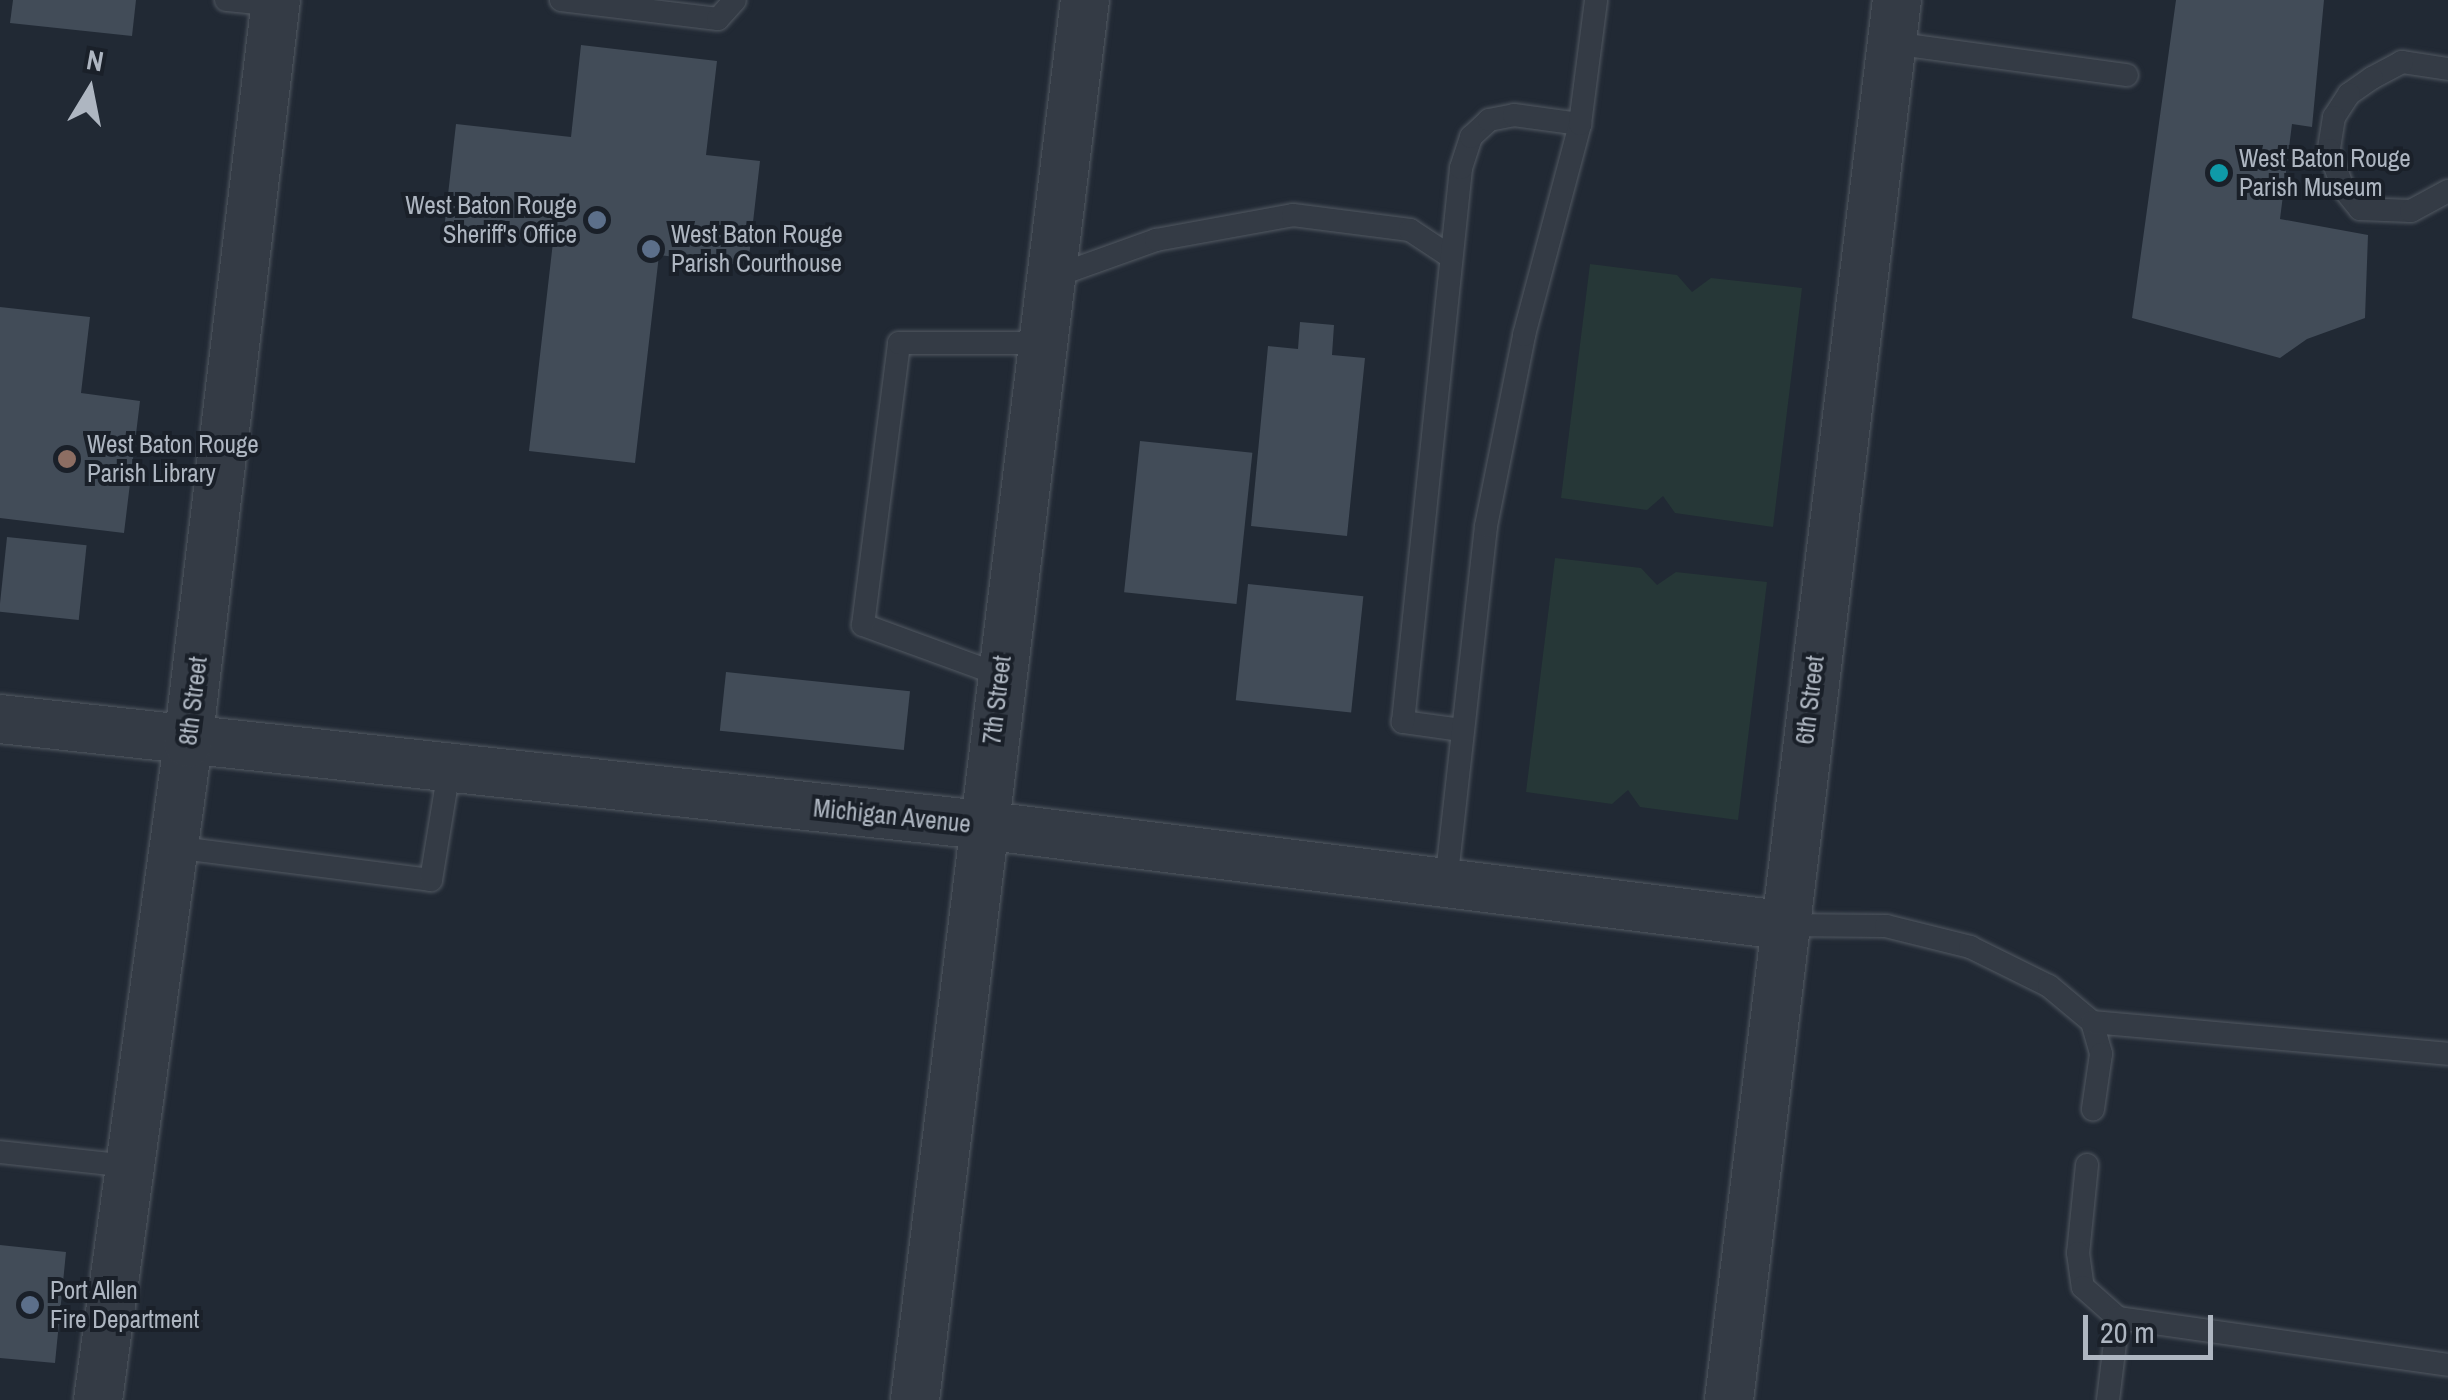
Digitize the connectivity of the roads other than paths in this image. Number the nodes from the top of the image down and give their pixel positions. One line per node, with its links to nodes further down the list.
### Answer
1 (226, 0): 6 (lane)
2 (561, 0): 3 (lane)
3 (735, 0)
4 (1085, 0): 13 (street, 7th Street)
5 (1596, 0): 10 (lane)
6 (276, 2): 18 (street, 8th Street)
7 (1895, 22): 9 (lane); 23 (street, 6th Street)
8 (2448, 69): 11 (lane)
9 (2127, 75)
10 (1580, 124): 12 (lane); 17 (lane)
11 (2448, 191)
12 (1451, 257): 13 (lane); 17 (lane)
13 (1050, 278): 14 (street, 7th Street)
14 (1042, 343): 15 (street, 7th Street); 15 (lane)
15 (1000, 675): 20 (street, 7th Street)
16 (0, 719): 18 (street, Michigan Avenue)
17 (1462, 730): 22 (lane)
18 (188, 742): 19 (street, Michigan Avenue); 21 (street, 8th Street)
19 (449, 770): 20 (street, Michigan Avenue); 21 (lane)
20 (982, 825): 22 (street, Michigan Avenue); 34 (street, 7th Street)
21 (173, 847): 29 (street, 8th Street)
22 (1446, 883): 23 (street, Michigan Avenue)
23 (1782, 925): 24 (lane); 32 (street, 6th Street)
24 (2092, 1022): 25 (lane); 26 (lane)
25 (2448, 1054)
26 (2093, 1109)
27 (0, 1152): 29 (lane)
28 (2087, 1165): 30 (lane)
29 (130, 1166): 33 (street, 8th Street)
30 (2118, 1318): 31 (lane); 35 (lane)
31 (2448, 1365)
32 (1739, 1398)
33 (98, 1400)
34 (914, 1400)
35 (2108, 1400)

